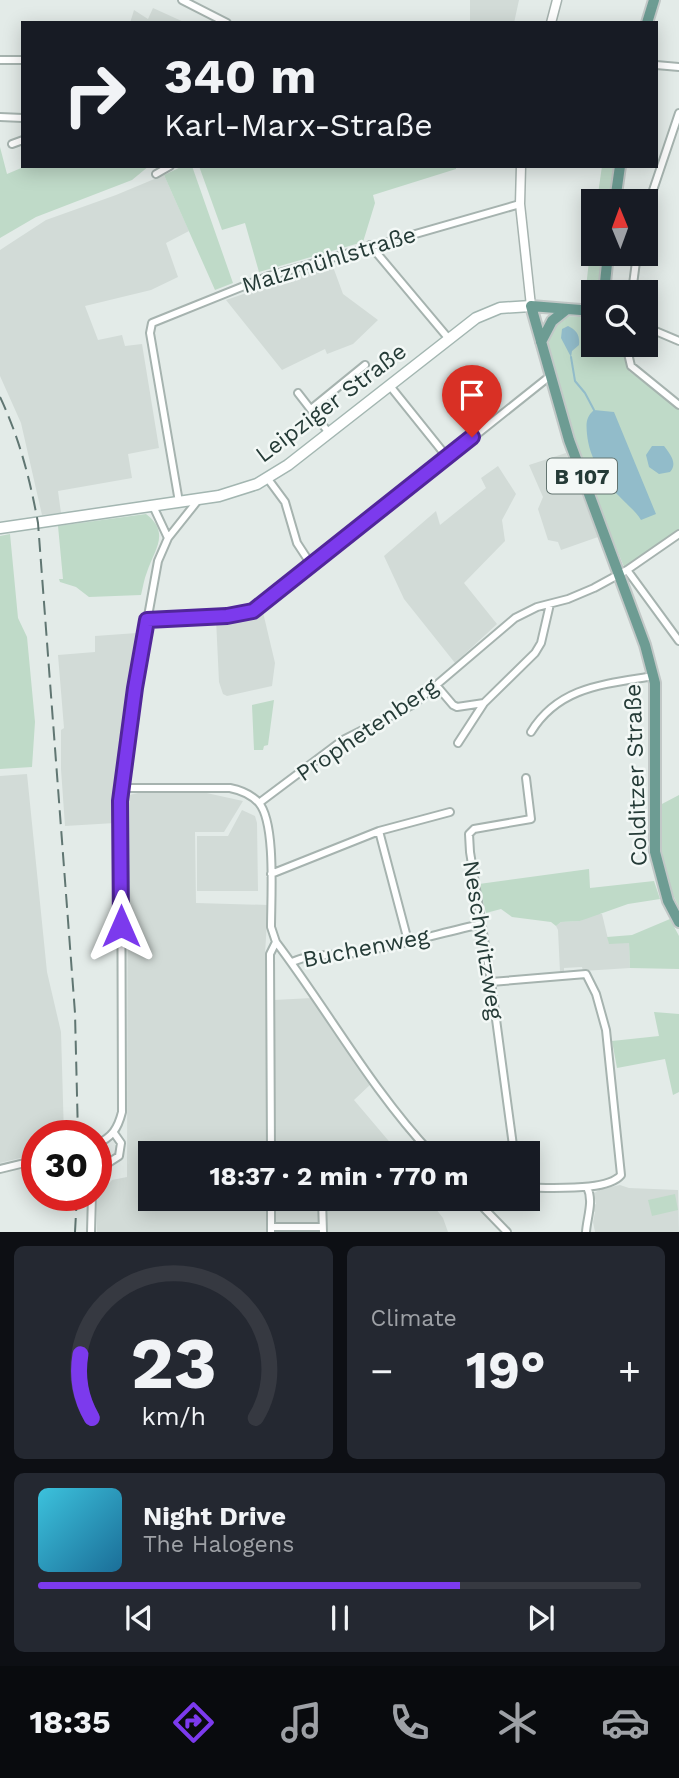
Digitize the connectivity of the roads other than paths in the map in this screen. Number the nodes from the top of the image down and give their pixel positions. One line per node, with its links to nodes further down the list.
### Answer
1 (182, 0): 4 (street)
2 (557, 0): 5 (street)
3 (654, 0): 6 (main road)
4 (223, 21)
5 (552, 21)
6 (648, 21)
7 (0, 60): 8 (street)
8 (21, 60)
9 (658, 65): 10 (street)
10 (679, 67)
11 (679, 113): 21 (street)
12 (0, 117): 13 (street)
13 (21, 119)
14 (21, 141): 15 (street)
15 (12, 144)
16 (166, 168): 19 (street)
17 (521, 168): 22 (street)
18 (620, 168): 20 (main road)
19 (156, 174)
20 (617, 189)
21 (653, 189)
22 (520, 204): 23 (street, Malzmühlstraße); 24 (street)
23 (370, 245): 28 (street); 42 (street, Malzmühlstraße)
24 (531, 306): 25 (main road, Leipziger Straße); 28 (main road, Leipziger Straße); 30 (main road, Colditzer Straße / B 107)
25 (567, 309): 26 (main road, Leipziger Straße); 30 (main road)
26 (581, 310)
27 (658, 332): 29 (street)
28 (449, 339): 34 (main road, Leipziger Straße)
29 (679, 341)
30 (541, 342): 33 (main road, Colditzer Straße / B 107)
31 (629, 357): 36 (street)
32 (365, 365): 37 (street)
33 (550, 376): 39 (street); 48 (main road, Colditzer Straße / B 107)
34 (390, 386): 38 (main road, Leipziger Straße); 39 (street)
35 (298, 393): 37 (street)
36 (679, 405)
37 (311, 409): 38 (street)
38 (330, 433): 40 (main road, Leipziger Straße)
39 (447, 457): 47 (street)
40 (268, 479): 41 (main road, Leipziger Straße); 47 (street)
41 (199, 499): 42 (main road, Leipziger Straße); 46 (street)
42 (179, 502): 43 (main road, Leipziger Straße)
43 (153, 506): 44 (main road, Leipziger Straße); 46 (street)
44 (0, 528)
45 (679, 534): 48 (street, Prophetenberg)
46 (168, 538): 50 (street)
47 (312, 566): 50 (street)
48 (623, 572): 49 (street, Prophetenberg); 51 (street); 52 (main road, Colditzer Straße / B 107)
49 (550, 604): 53 (street, Prophetenberg); 54 (street)
50 (147, 620): 58 (street)
51 (679, 641)
52 (654, 676): 55 (street); 63 (main road, Colditzer Straße / B 107)
53 (436, 685): 54 (street); 59 (street, Prophetenberg)
54 (484, 703): 56 (street)
55 (531, 732)
56 (458, 743)
57 (526, 778): 64 (street, Neschwitzweg)
58 (121, 788): 59 (street); 69 (street)
59 (259, 803): 62 (street)
60 (450, 812): 61 (street)
61 (379, 831): 62 (street); 66 (street)
62 (271, 874): 65 (street)
63 (679, 922)
64 (481, 924): 66 (street, Buchenweg); 68 (street, Neschwitzweg)
65 (276, 942): 67 (street); 70 (street)
66 (408, 942): 67 (street, Buchenweg)
67 (292, 962): 71 (street)
68 (491, 982): 72 (street, Neschwitzweg); 76 (street)
69 (114, 1133): 73 (street)
70 (271, 1141)
71 (420, 1141)
72 (512, 1141)
73 (112, 1161)
74 (21, 1164): 75 (street)
75 (0, 1169)
76 (587, 1187): 77 (street); 86 (street)
77 (540, 1188)
78 (92, 1211): 84 (street)
79 (271, 1211): 82 (street)
80 (322, 1211): 83 (street)
81 (487, 1211): 85 (street)
82 (271, 1229): 83 (street)
83 (323, 1229)
84 (91, 1232)
85 (507, 1232)
86 (586, 1232)

